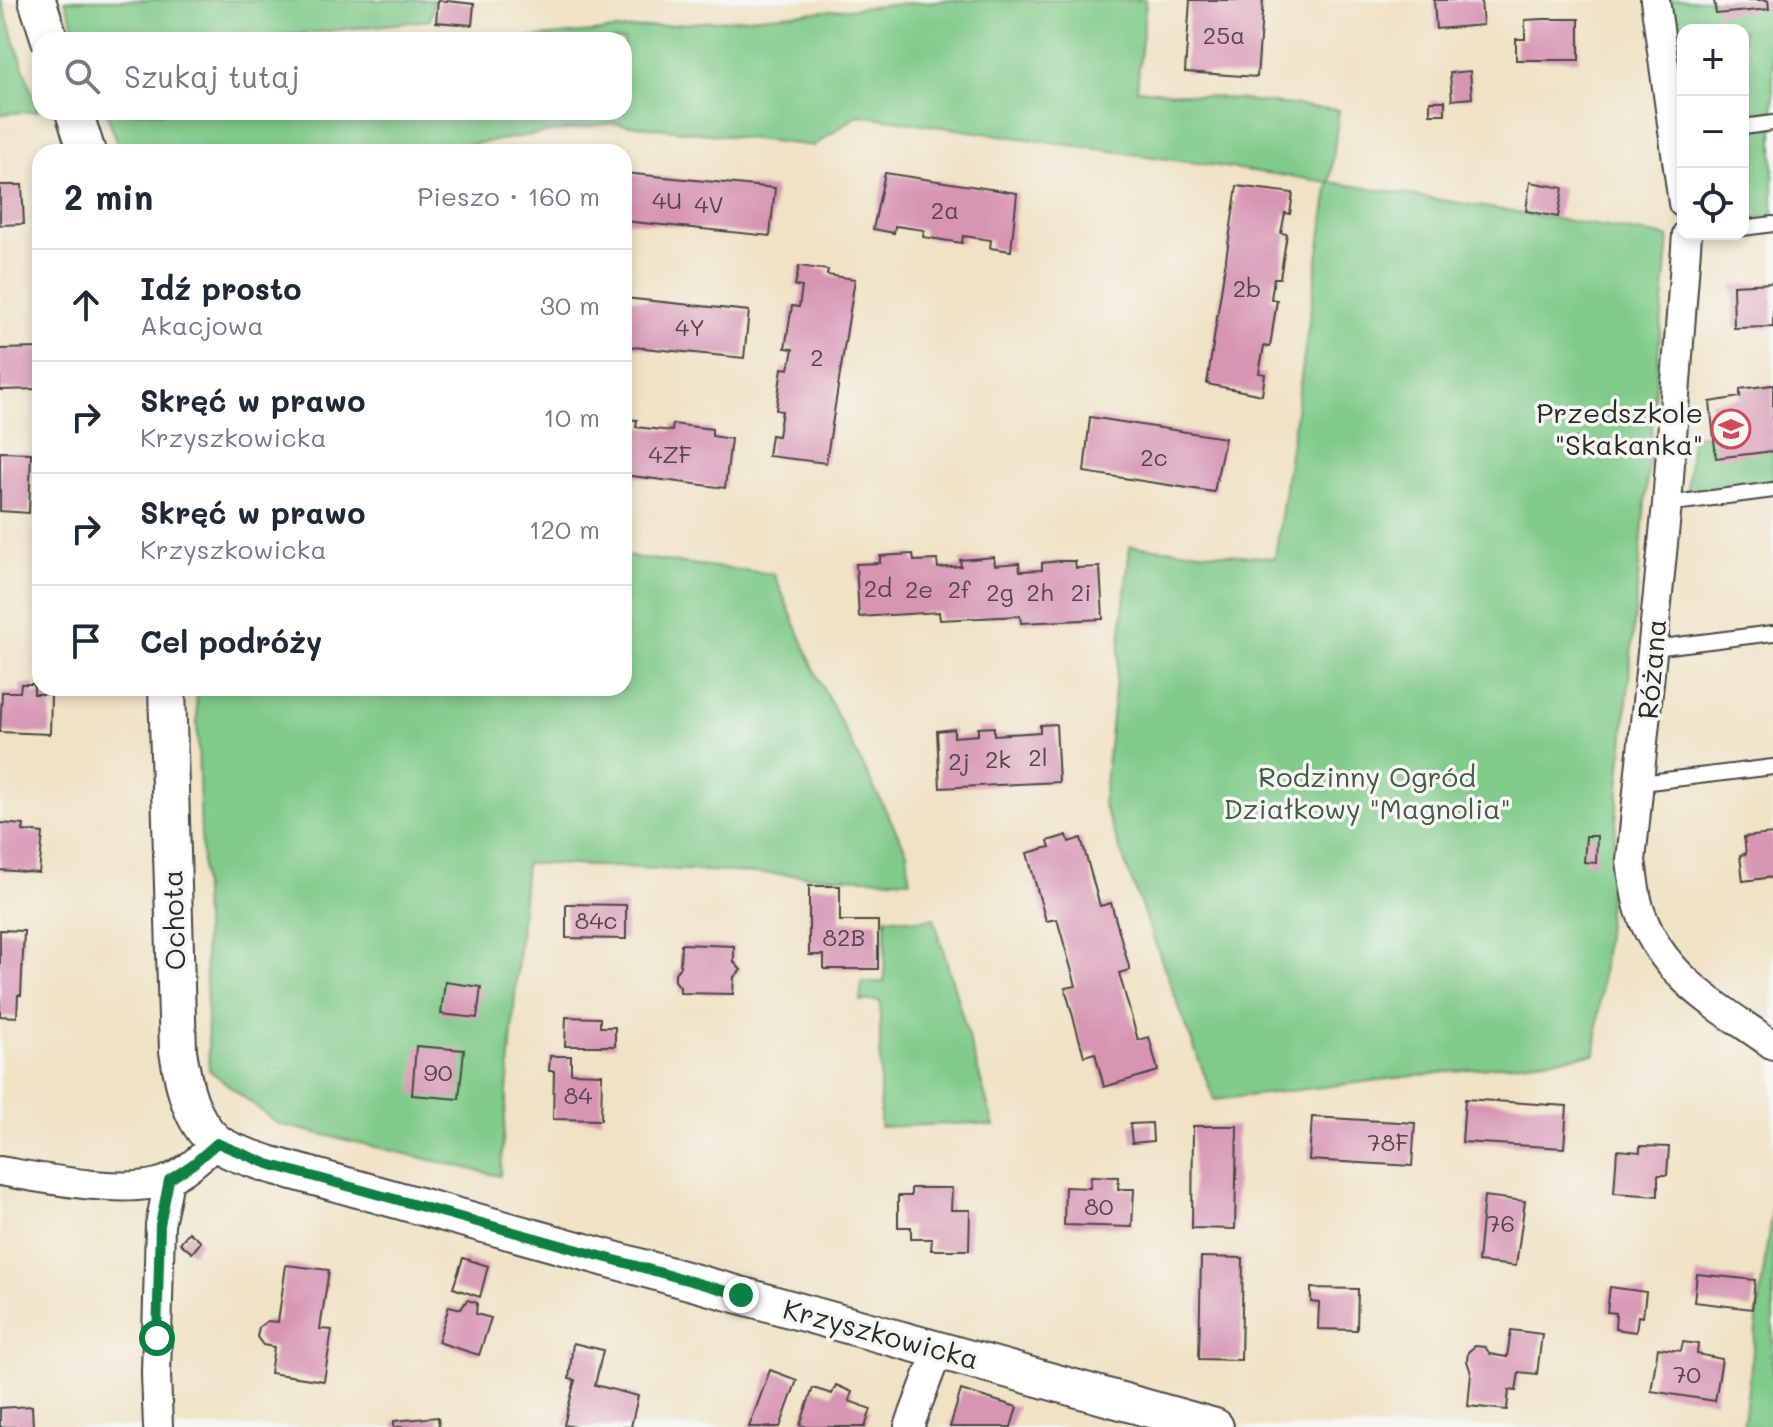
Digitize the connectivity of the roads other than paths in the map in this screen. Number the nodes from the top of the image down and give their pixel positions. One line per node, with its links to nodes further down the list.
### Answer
1 (37, 0): 3 (street)
2 (1655, 0): 7 (street)
3 (47, 32)
4 (77, 120): 8 (street)
5 (1773, 123): 6 (lane)
6 (1749, 126)
7 (1677, 129)
8 (84, 144)
9 (1773, 224): 10 (lane)
10 (1749, 227)
11 (1689, 240): 13 (street, Różana)
12 (1773, 490): 13 (lane)
13 (1667, 504): 15 (street, Różana)
14 (1773, 633): 15 (lane)
15 (1654, 648): 18 (street, Różana)
16 (167, 696): 20 (street, Ochota)
17 (1773, 767): 18 (lane)
18 (1641, 783): 19 (street, Różana)
19 (1773, 1045)
20 (217, 1143): 22 (street); 23 (street, Krzyszkowicka)
21 (0, 1171): 22 (street)
22 (169, 1180): 24 (street)
23 (938, 1350): 25 (street); 26 (street, Krzyszkowicka)
24 (158, 1427)
25 (909, 1427)
26 (1215, 1427)

